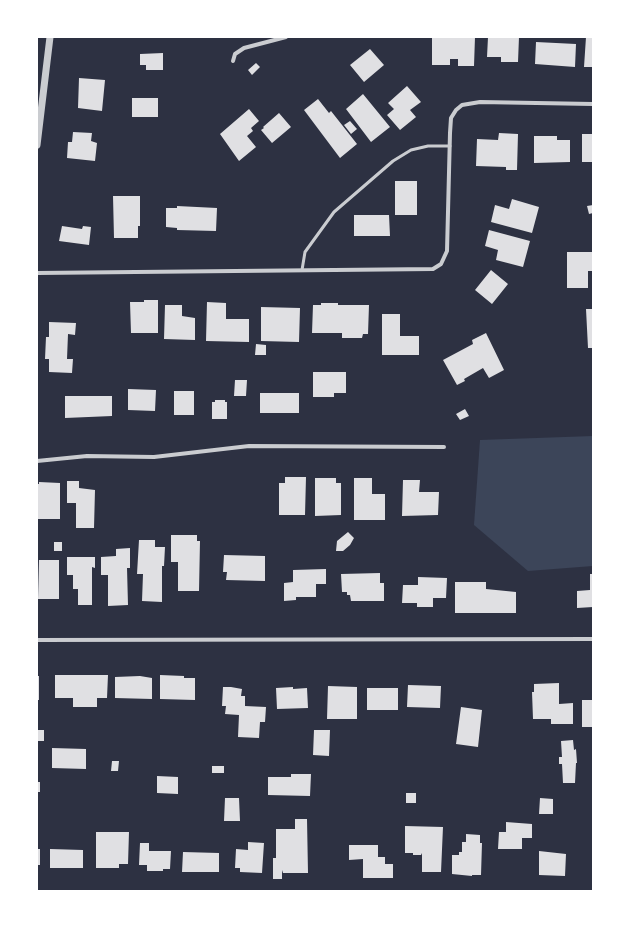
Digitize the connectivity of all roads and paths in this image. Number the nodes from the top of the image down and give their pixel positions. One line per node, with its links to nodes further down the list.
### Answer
1 (50, 37): 5 (street)
2 (286, 37): 3 (street)
3 (233, 61)
4 (593, 104): 6 (street)
5 (37, 145)
6 (450, 146): 7 (lane); 7 (street)
7 (302, 270): 8 (street)
8 (37, 273)
9 (444, 447): 10 (street)
10 (37, 461)
11 (593, 639): 12 (street)
12 (37, 640)

